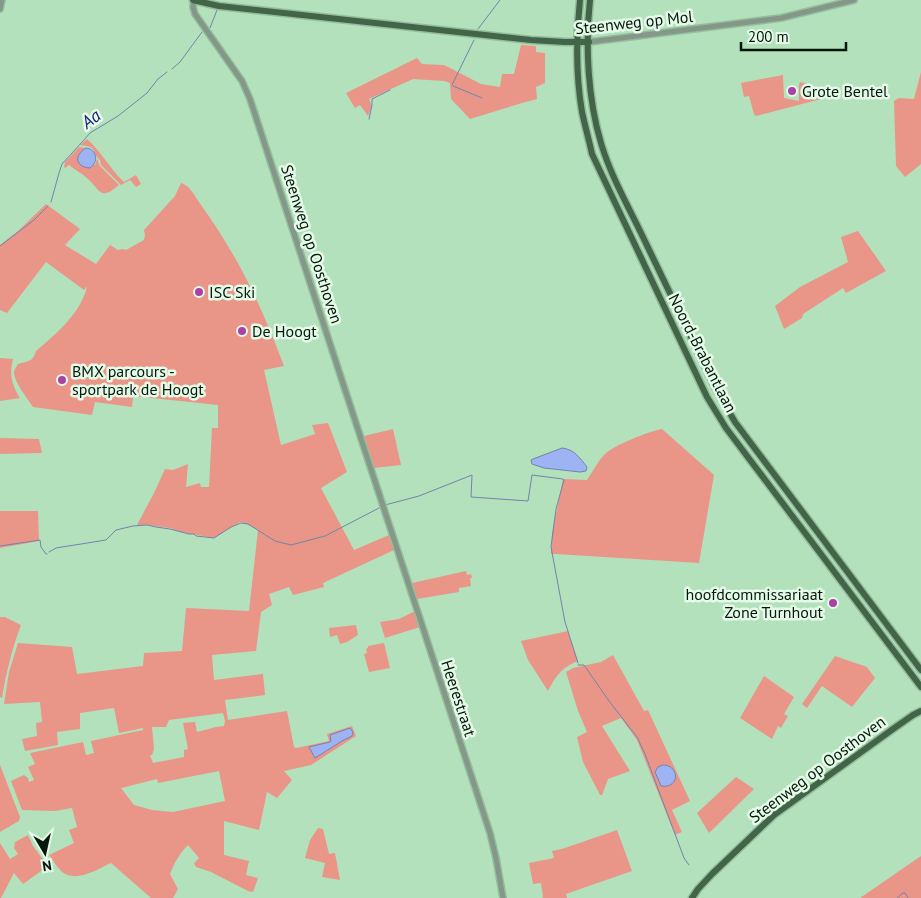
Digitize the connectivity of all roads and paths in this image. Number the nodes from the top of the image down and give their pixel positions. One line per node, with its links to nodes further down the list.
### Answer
1 (2, 0): 6 (street)
2 (194, 0): 7 (main road, Steenweg op Mol); 11 (street, Steenweg op Oosthoven)
3 (580, 0): 7 (main road, Noord-Brabantlaan)
4 (590, 0): 8 (main road, Noord-Brabantlaan)
5 (854, 0): 8 (street, Steenweg op Mol)
6 (0, 9)
7 (578, 42): 8 (main road, Steenweg op Mol); 10 (main road, Noord-Brabantlaan)
8 (589, 42): 9 (main road, Noord-Brabantlaan)
9 (680, 315): 10 (main road); 12 (main road, Noord-Brabantlaan)
10 (671, 319): 13 (main road, Noord-Brabantlaan)
11 (384, 508): 15 (street, Heerestraat)
12 (921, 670)
13 (921, 687)
14 (921, 711): 16 (main road, Steenweg op Oosthoven)
15 (503, 898)
16 (692, 898)

